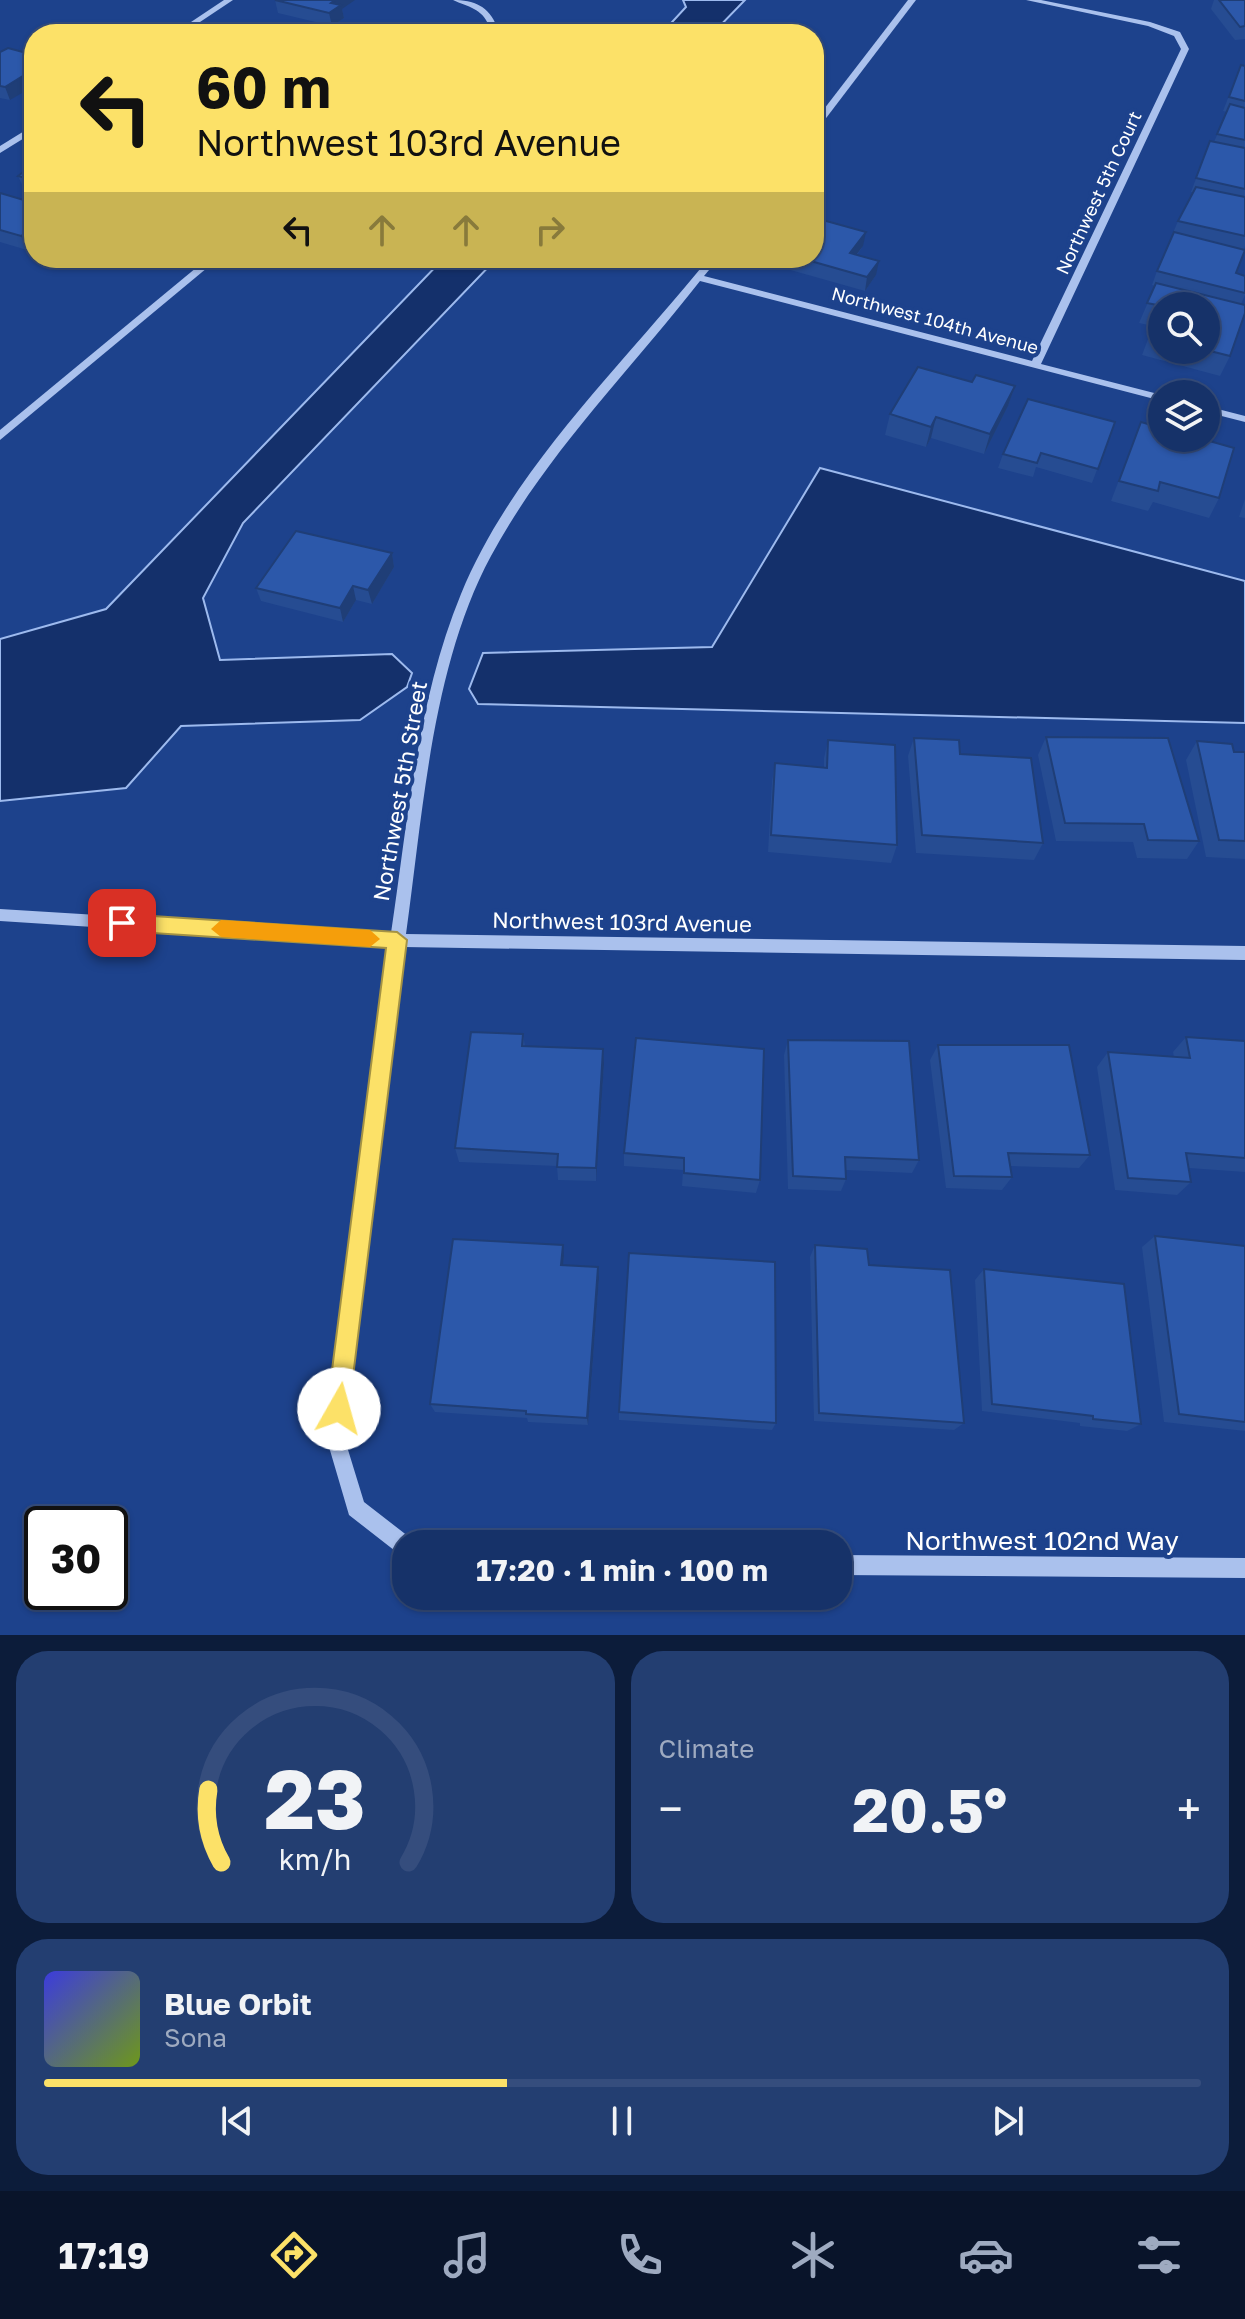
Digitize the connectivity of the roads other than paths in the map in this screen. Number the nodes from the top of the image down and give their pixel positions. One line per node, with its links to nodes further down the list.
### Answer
1 (229, 0): 5 (street)
2 (457, 0): 6 (street)
3 (912, 0): 7 (street)
4 (1030, 0): 13 (street, Northwest 5th Court)
5 (192, 24)
6 (492, 24)
7 (824, 115)
8 (24, 134): 9 (street)
9 (0, 150)
10 (202, 268): 17 (street)
11 (706, 268): 12 (street, Northwest 5th Street)
12 (699, 278): 13 (street, Northwest 104th Avenue); 19 (street, Northwest 5th Street)
13 (1035, 366): 14 (street, Northwest 104th Avenue)
14 (1148, 394)
15 (1220, 413): 16 (street)
16 (1245, 419)
17 (0, 436)
18 (0, 915): 19 (street, Northwest 103rd Avenue)
19 (397, 940): 20 (street, Northwest 103rd Avenue); 21 (street, Northwest 5th Street)
20 (1245, 953)
21 (392, 1536)
22 (852, 1565): 23 (street, Northwest 102nd Way)
23 (1245, 1568)

